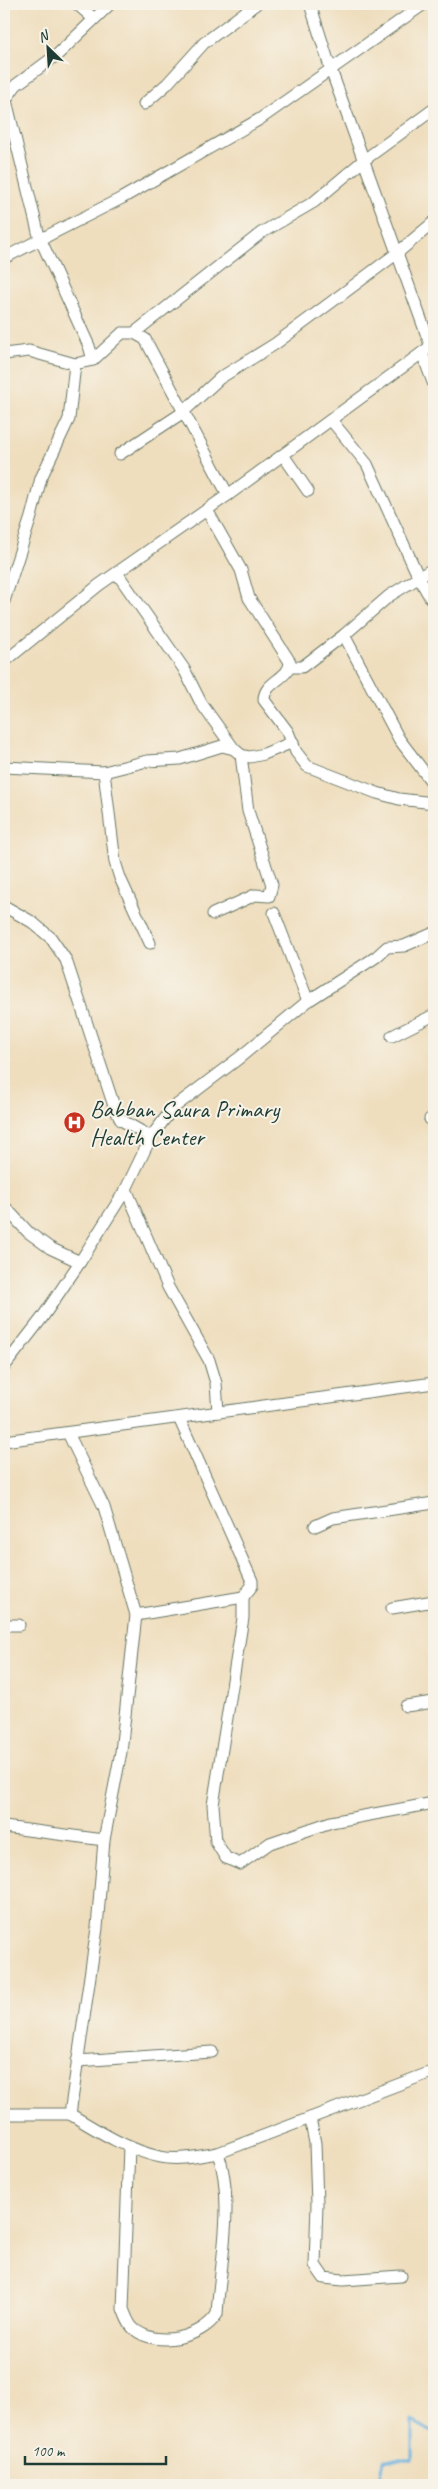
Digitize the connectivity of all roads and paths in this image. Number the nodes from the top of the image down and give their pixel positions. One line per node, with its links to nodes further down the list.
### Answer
1 (77, 4): 6 (street)
2 (110, 4): 6 (street)
3 (256, 4): 9 (street)
4 (310, 4): 7 (street)
5 (424, 4): 7 (street)
6 (93, 18): 8 (street)
7 (331, 70): 11 (street); 13 (street)
8 (4, 98): 13 (street)
9 (144, 104)
10 (434, 109): 11 (street)
11 (364, 160): 14 (street); 16 (street)
12 (434, 222): 14 (street)
13 (42, 239): 15 (street); 19 (street)
14 (396, 254): 17 (street); 22 (street)
15 (4, 258)
16 (134, 333): 19 (street); 22 (street)
17 (429, 348): 21 (street); 23 (street)
18 (4, 354): 20 (street)
19 (93, 360): 20 (street)
20 (74, 364): 32 (street)
21 (434, 385)
22 (183, 411): 24 (street); 27 (street)
23 (331, 420): 25 (street); 31 (street)
24 (120, 454)
25 (283, 455): 26 (street); 27 (street)
26 (308, 491)
27 (228, 495): 28 (street)
28 (206, 510): 30 (street); 36 (street)
29 (434, 568): 31 (street)
30 (117, 573): 35 (street); 38 (street)
31 (419, 578): 33 (street); 34 (street)
32 (4, 601)
33 (434, 604)
34 (344, 635): 36 (street); 41 (street)
35 (4, 662)
36 (290, 666): 37 (street)
37 (293, 742): 38 (street); 42 (street)
38 (238, 752): 40 (street); 45 (street)
39 (4, 767): 40 (street)
40 (104, 772): 47 (street)
41 (434, 785)
42 (434, 803)
43 (4, 906): 51 (street)
44 (274, 913): 48 (street)
45 (214, 914)
46 (434, 933): 48 (street)
47 (150, 943)
48 (308, 1001): 51 (street)
49 (434, 1015): 50 (street)
50 (392, 1036)
51 (151, 1138): 52 (street)
52 (126, 1189): 54 (street); 57 (street)
53 (4, 1206): 54 (street)
54 (80, 1262): 55 (street)
55 (4, 1367)
56 (434, 1383): 57 (street)
57 (218, 1412): 58 (street)
58 (179, 1418): 59 (street); 63 (street)
59 (68, 1433): 60 (street); 66 (street)
60 (4, 1442)
61 (434, 1503): 62 (street)
62 (315, 1526)
63 (243, 1597): 66 (street); 71 (street)
64 (434, 1601): 65 (street)
65 (392, 1608)
66 (136, 1615): 73 (street)
67 (4, 1625): 68 (street)
68 (19, 1625)
69 (434, 1702): 70 (street)
70 (406, 1706)
71 (434, 1804)
72 (4, 1828): 73 (street)
73 (104, 1840): 75 (street)
74 (212, 2052): 75 (street)
75 (77, 2061): 78 (street)
76 (434, 2071): 79 (street)
77 (4, 2114): 78 (street)
78 (70, 2114): 80 (street)
79 (310, 2118): 81 (street); 82 (street)
80 (129, 2147): 81 (street); 81 (street)
81 (218, 2153)
82 (401, 2276)

